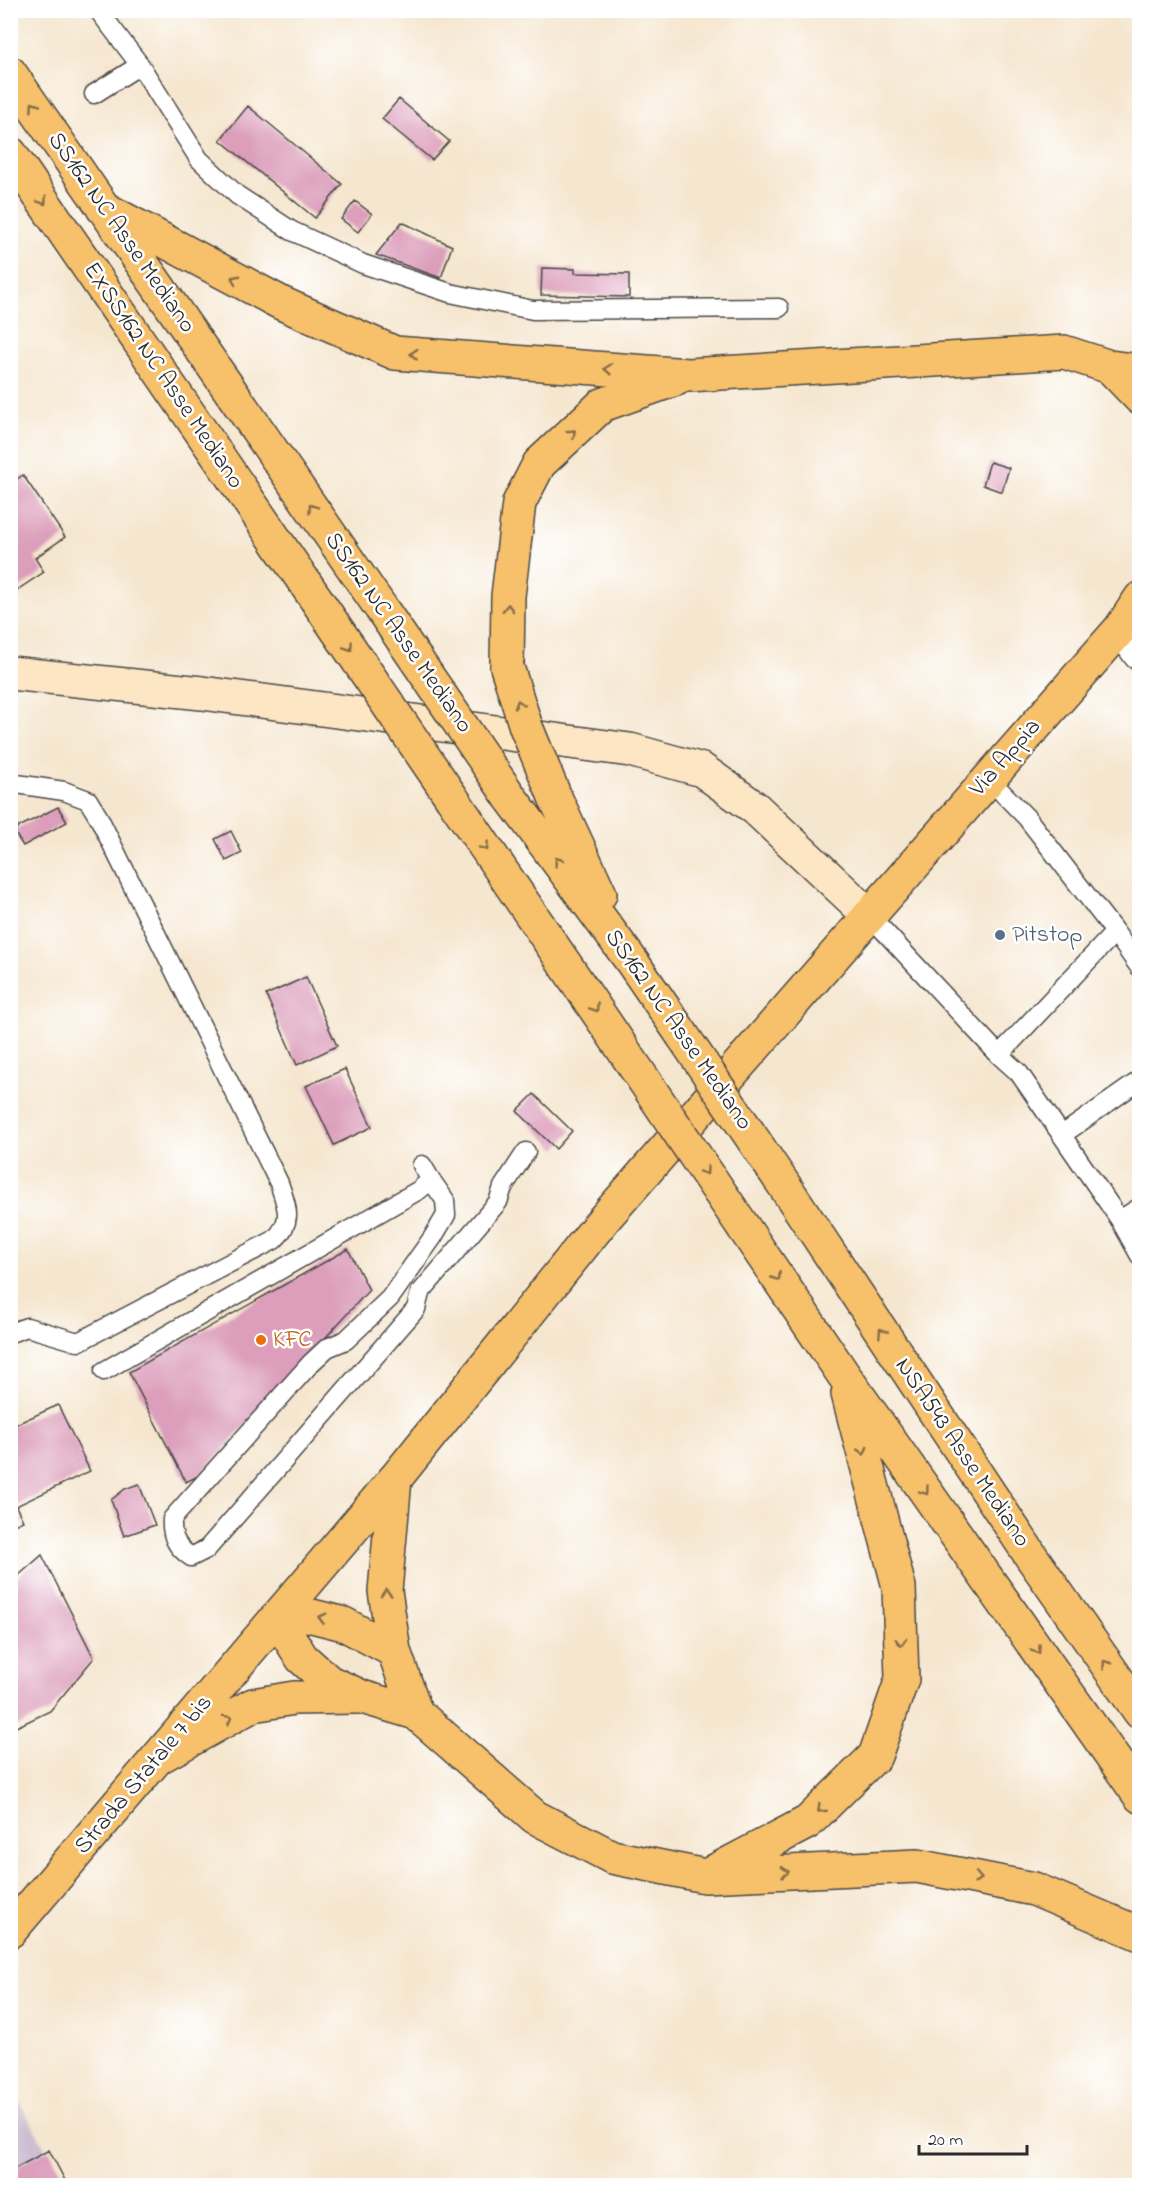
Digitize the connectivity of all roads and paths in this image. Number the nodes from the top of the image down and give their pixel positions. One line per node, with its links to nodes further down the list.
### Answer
1 (98, 10): 2 (lane)
2 (140, 65): 4 (lane); 7 (lane)
3 (10, 73): 6 (main road, SS162 NC Asse Mediano, one-way to 3)
4 (94, 94)
5 (10, 153): 11 (main road, EXSS162 NC Asse Mediano, one-way to 11)
6 (103, 208): 9 (main road, one-way to 6); 20 (main road, SS162 NC Asse Mediano, one-way to 6, bridge)
7 (779, 308)
8 (1125, 369): 9 (main road); 10 (main road)
9 (688, 375): 20 (main road, one-way to 9, bridge)
10 (1140, 398)
11 (316, 599): 32 (main road, SS162 NC Asse Mediano, one-way to 32, bridge)
12 (1133, 610): 13 (street); 15 (main road, Via Appia)
13 (1140, 654)
14 (10, 673): 17 (street)
15 (988, 778): 17 (main road, Via Appia); 18 (lane)
16 (10, 783): 30 (lane)
17 (870, 916): 22 (lane); 33 (main road, Via Appia)
18 (1115, 932): 19 (lane); 22 (lane)
19 (1133, 943): 21 (lane)
20 (630, 959): 26 (main road, SS162 NC Asse Mediano, bridge)
21 (1140, 968)
22 (999, 1055): 24 (lane)
23 (1140, 1080): 24 (lane)
24 (1062, 1136): 28 (lane)
25 (526, 1152): 31 (lane)
26 (788, 1191): 38 (main road, NSA543 Asse Mediano, one-way to 26)
27 (1140, 1207): 28 (lane)
28 (1120, 1220): 29 (lane)
29 (1140, 1257)
30 (10, 1334)
31 (104, 1371)
32 (843, 1374): 40 (main road, NSA543 Asse Mediano, one-way to 40); 41 (main road, one-way to 41)
33 (395, 1479): 34 (main road, Strada Statale 7 bis); 35 (main road, one-way to 33)
34 (279, 1615): 35 (main road, one-way to 34); 36 (main road); 39 (main road, Strada Statale 7 bis)
35 (394, 1651): 37 (main road)
36 (362, 1697): 37 (main road); 39 (main road, one-way to 36)
37 (416, 1713): 41 (main road)
38 (1140, 1713)
39 (159, 1757): 42 (main road, Strada Statale 7 bis)
40 (1140, 1796)
41 (705, 1876): 43 (main road, one-way to 43)
42 (10, 1931)
43 (1140, 1934)

